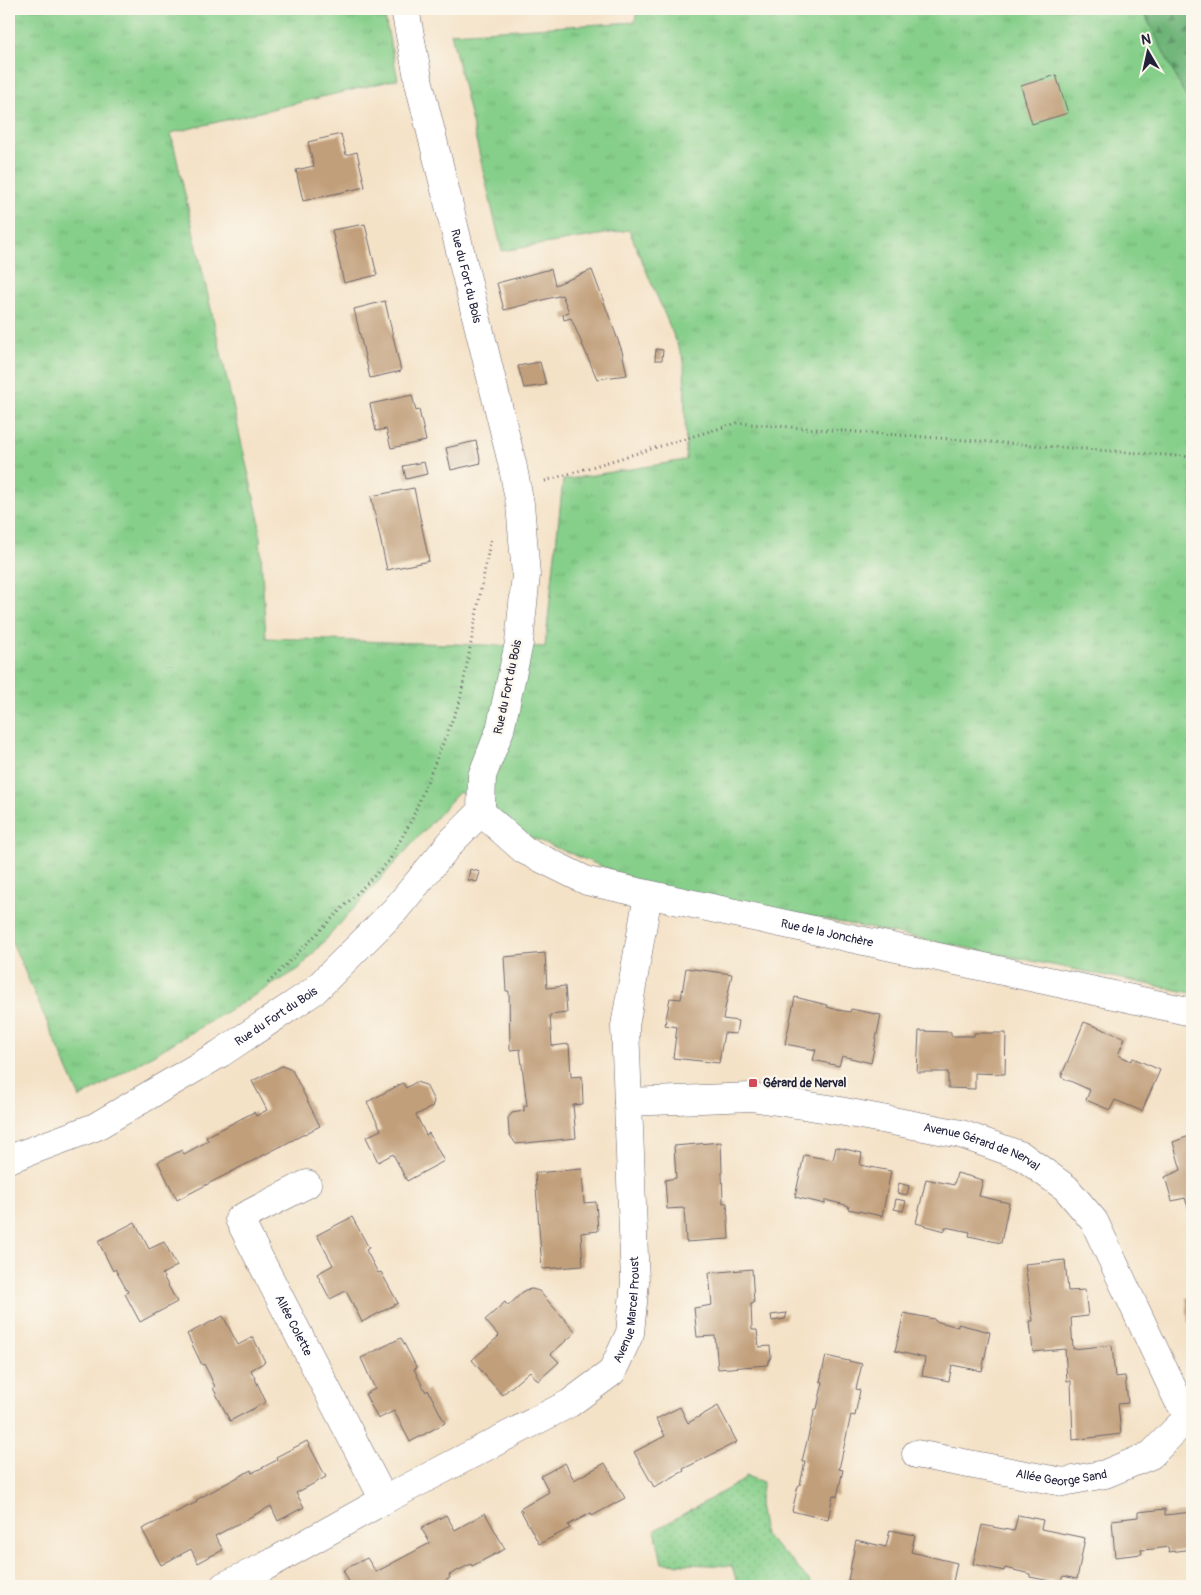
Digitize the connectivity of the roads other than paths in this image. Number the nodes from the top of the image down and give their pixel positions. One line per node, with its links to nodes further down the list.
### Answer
1 (405, 9): 2 (street, Rue du Fort du Bois)
2 (481, 812): 3 (street, Rue de la Jonchère); 6 (street, Rue du Fort du Bois)
3 (648, 895): 4 (street, Rue de la Jonchère); 5 (street, Avenue Marcel Proust)
4 (1192, 1012)
5 (628, 1102): 8 (street, Avenue Gérard de Nerval); 10 (street, Avenue Marcel Proust)
6 (9, 1159)
7 (307, 1184): 10 (street, Allée Colette)
8 (1191, 1417): 9 (street, Allée George Sand)
9 (916, 1454)
10 (384, 1500): 11 (street, Avenue Marcel Proust)
11 (271, 1576): 12 (street, Avenue Marcel Proust)
12 (224, 1586)

